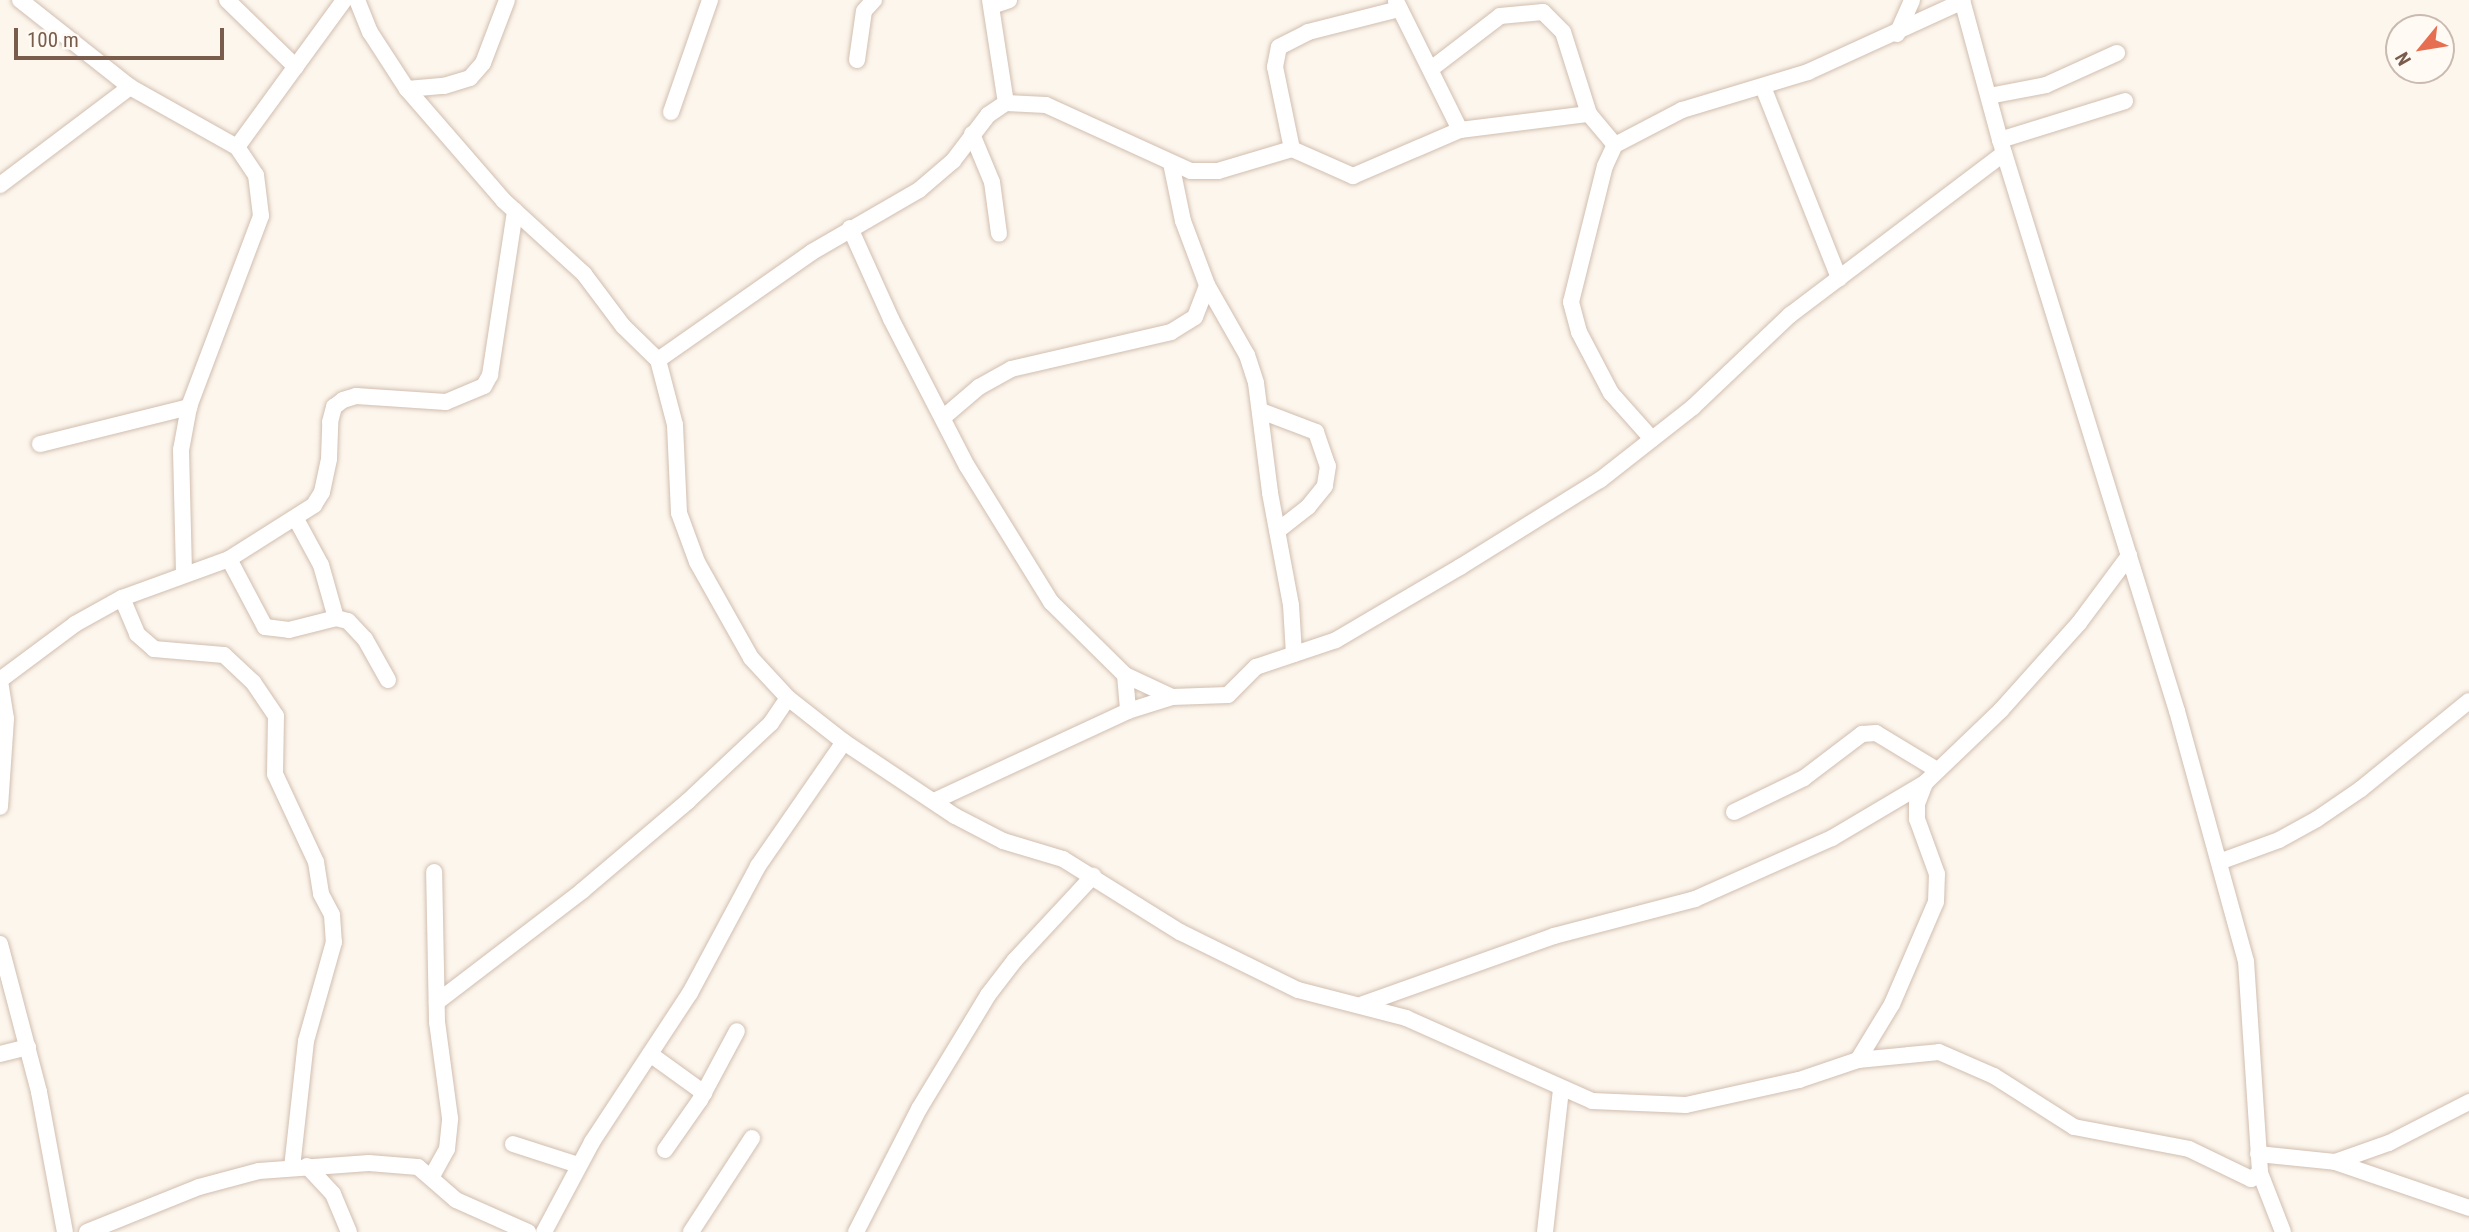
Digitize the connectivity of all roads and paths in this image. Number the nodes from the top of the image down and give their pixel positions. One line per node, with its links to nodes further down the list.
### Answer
1 (20, 0): 18 (street)
2 (227, 0): 16 (street)
3 (344, 0): 16 (street)
4 (357, 0): 20 (street)
5 (507, 0): 20 (street)
6 (710, 0): 24 (street)
7 (874, 0): 15 (street)
8 (1009, 0): 11 (street)
9 (1912, 0): 13 (street)
10 (1962, 1): 13 (street); 21 (street)
11 (991, 3): 23 (street)
12 (1397, 5): 17 (street); 31 (street)
13 (1898, 34): 19 (street)
14 (2117, 53): 21 (street)
15 (857, 60)
16 (296, 67): 30 (street)
17 (1431, 69): 25 (street); 26 (street)
18 (130, 87): 30 (street); 33 (street)
19 (1763, 87): 28 (street); 37 (street)
20 (407, 89): 34 (street)
21 (1989, 96): 29 (street)
22 (2125, 100): 29 (street)
23 (1006, 103): 27 (street); 32 (street)
24 (671, 113)
25 (1588, 114): 26 (street); 28 (street)
26 (1460, 130): 31 (street)
27 (972, 134): 35 (street); 36 (street)
28 (1615, 145): 43 (street)
29 (2002, 146): 37 (street); 47 (street)
30 (237, 147): 40 (street)
31 (1292, 149): 32 (street)
32 (1171, 163): 38 (street)
33 (0, 185)
34 (515, 211): 39 (street); 45 (street)
35 (850, 228): 39 (street); 42 (street)
36 (999, 234)
37 (1839, 278): 43 (street)
38 (1206, 285): 41 (street); 42 (street)
39 (658, 360): 57 (street)
40 (190, 407): 44 (street); 49 (street)
41 (1261, 411): 46 (street); 46 (street)
42 (945, 416): 53 (street)
43 (1652, 439): 52 (street)
44 (40, 444)
45 (296, 519): 48 (street); 51 (street)
46 (1277, 531): 52 (street)
47 (2129, 556): 61 (street); 66 (street)
48 (229, 559): 49 (street); 51 (street)
49 (184, 574): 50 (street)
50 (122, 598): 55 (street); 86 (street)
51 (336, 618): 54 (street)
52 (1294, 654): 56 (street)
53 (1125, 675): 56 (street); 59 (street)
54 (388, 680)
55 (0, 681): 64 (street)
56 (1172, 697): 59 (street)
57 (788, 698): 60 (street); 70 (street)
58 (2469, 701): 66 (street)
59 (1128, 711): 63 (street)
60 (844, 742): 63 (street); 75 (street)
61 (1937, 770): 62 (street); 65 (street)
62 (1925, 783): 71 (street); 76 (street)
63 (934, 802): 68 (street)
64 (0, 807)
65 (1734, 812)
66 (2218, 862): 83 (street)
67 (434, 872): 70 (street)
68 (1093, 876): 71 (street); 96 (street)
69 (0, 944): 73 (street)
70 (437, 1002): 88 (street)
71 (1363, 1004): 77 (street)
72 (737, 1031): 78 (street)
73 (28, 1047): 74 (street); 90 (street)
74 (0, 1054)
75 (650, 1054): 78 (street); 85 (street)
76 (1858, 1060): 77 (street); 87 (street)
77 (1561, 1090): 97 (street)
78 (704, 1093): 82 (street)
79 (2469, 1102): 84 (street)
80 (752, 1138): 95 (street)
81 (513, 1144): 85 (street)
82 (665, 1150)
83 (2258, 1154): 84 (street); 87 (street)
84 (2335, 1162): 89 (street)
85 (578, 1165): 94 (street)
86 (300, 1167): 88 (street); 91 (street); 92 (street)
87 (2260, 1174): 98 (street)
88 (432, 1176): 93 (street)
89 (2469, 1208)
90 (65, 1232)
91 (88, 1232)
92 (349, 1232)
93 (528, 1232)
94 (544, 1232)
95 (691, 1232)
96 (856, 1232)
97 (1545, 1232)
98 (2283, 1232)

